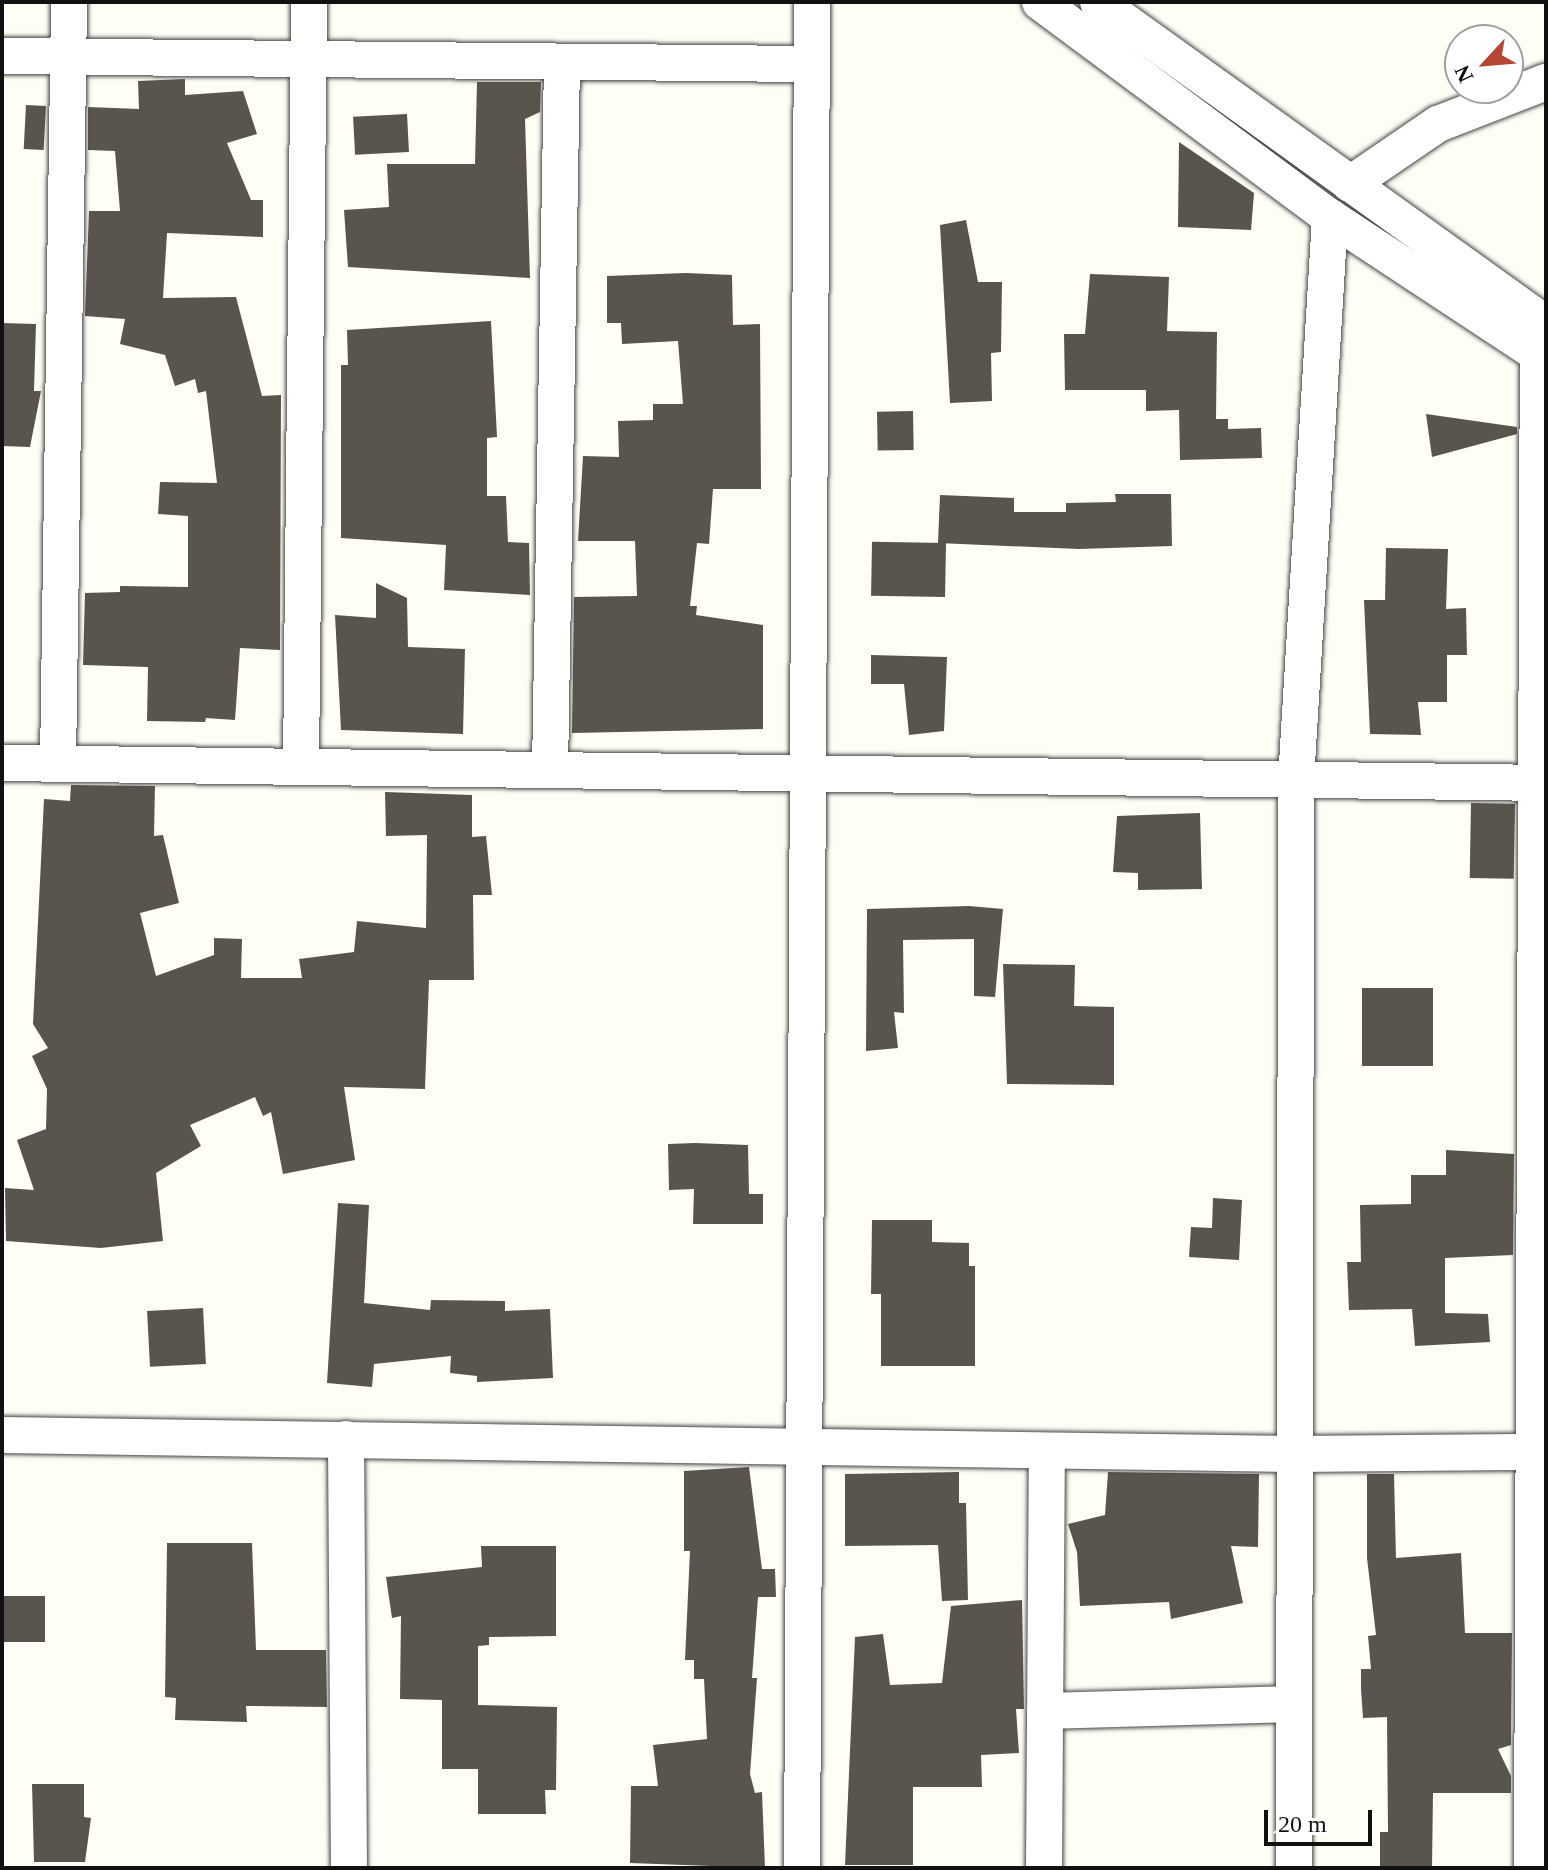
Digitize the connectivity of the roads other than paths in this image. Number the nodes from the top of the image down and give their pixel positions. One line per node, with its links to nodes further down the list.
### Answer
1 (69, 2): 7 (street)
2 (309, 2): 8 (street)
3 (812, 2): 10 (street)
4 (1040, 2): 13 (street)
5 (1098, 2): 12 (street)
6 (2, 56): 7 (street)
7 (68, 57): 8 (street); 18 (street)
8 (308, 59): 9 (street); 19 (street)
9 (562, 62): 10 (street); 20 (street)
10 (811, 64): 21 (street)
11 (1546, 82): 14 (street)
12 (1269, 126): 13 (street); 14 (street)
13 (1254, 162): 15 (street)
14 (1350, 184): 16 (street)
15 (1330, 217): 16 (street); 22 (street)
16 (1541, 332): 23 (street)
17 (2, 763): 18 (street)
18 (58, 763): 19 (street)
19 (301, 767): 20 (street)
20 (550, 770): 21 (street)
21 (808, 773): 22 (street); 26 (street)
22 (1296, 780): 23 (street); 29 (street)
23 (1542, 783): 28 (street)
24 (2, 1435): 25 (street)
25 (346, 1439): 26 (street); 32 (street)
26 (804, 1444): 27 (street); 33 (street)
27 (1047, 1451): 29 (street); 31 (street)
28 (1540, 1452): 29 (street); 36 (street)
29 (1294, 1454): 30 (street)
30 (1294, 1704): 31 (street); 35 (street)
31 (1045, 1711): 34 (street)
32 (349, 1868)
33 (802, 1868)
34 (1044, 1868)
35 (1294, 1868)
36 (1532, 1868)

